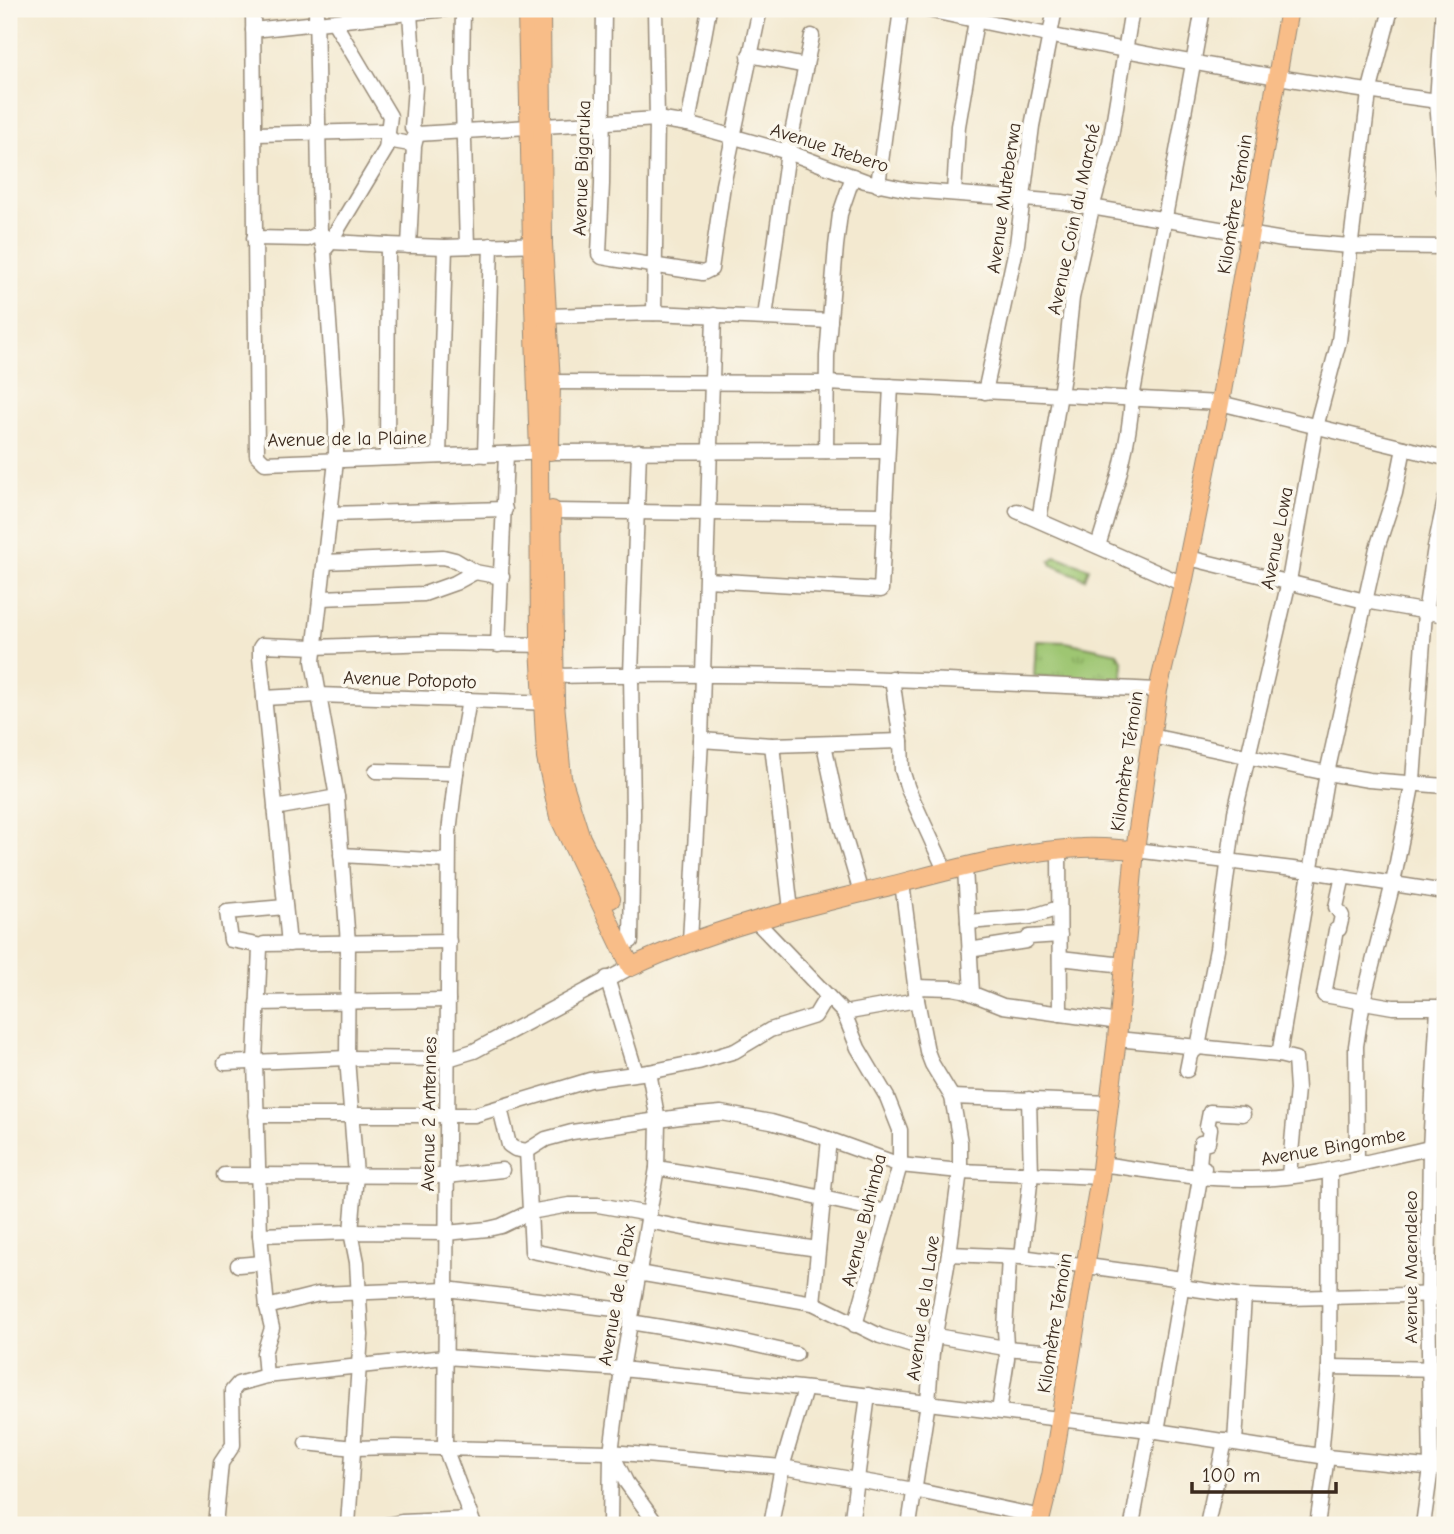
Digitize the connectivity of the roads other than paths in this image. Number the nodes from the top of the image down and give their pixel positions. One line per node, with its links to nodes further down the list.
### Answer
1 (253, 9): 24 (street, Avenue de la Plaine)
2 (316, 9): 23 (street)
3 (446, 9): 18 (street)
4 (463, 9): 42 (street)
5 (527, 9): 31 (main road)
6 (541, 9): 31 (main road)
7 (604, 9): 36 (street, Avenue Bigaruka)
8 (655, 9): 35 (street)
9 (709, 9): 37 (street)
10 (760, 9): 28 (street)
11 (901, 9): 47 (street)
12 (923, 9): 21 (street)
13 (1055, 9): 25 (street, Avenue Muteberwa)
14 (1132, 9): 27 (street, Avenue Coin du Marché)
15 (1203, 9): 29 (street)
16 (1289, 9): 32 (main road, Kilomètre Témoin)
17 (1391, 9): 33 (street, Avenue Lowa)
18 (420, 11): 19 (street); 40 (street)
19 (384, 12): 22 (street)
20 (1443, 13): 34 (street)
21 (977, 15): 25 (street); 49 (street)
22 (334, 22): 23 (street); 39 (street)
23 (317, 24): 24 (street); 41 (street)
24 (253, 30): 43 (street, Avenue de la Plaine)
25 (1051, 35): 27 (street); 50 (street, Avenue Muteberwa)
26 (812, 36): 30 (street)
27 (1125, 51): 29 (street); 51 (street, Avenue Coin du Marché)
28 (749, 55): 30 (street); 44 (street)
29 (1193, 61): 32 (street); 52 (street)
30 (806, 66): 45 (street)
31 (535, 77): 38 (main road)
32 (1276, 77): 33 (street); 53 (main road, Kilomètre Témoin)
33 (1369, 93): 34 (street); 61 (street, Avenue Lowa)
34 (1441, 101): 48 (street)
35 (657, 120): 36 (street, Avenue Itebero); 37 (street, Avenue Itebero); 64 (street)
36 (602, 122): 38 (street, Avenue Itebero); 64 (street, Avenue Bigaruka)
37 (688, 124): 44 (street, Avenue Itebero)
38 (536, 127): 42 (street, Avenue Itebero); 56 (main road)
39 (389, 131): 40 (street, Avenue Itebero); 41 (street); 55 (street)
40 (415, 131): 42 (street, Avenue Itebero); 59 (street)
41 (319, 132): 43 (street); 55 (street)
42 (465, 133): 60 (street)
43 (256, 134): 54 (street, Avenue de la Plaine)
44 (733, 137): 45 (street, Avenue Itebero); 64 (street, Avenue Bigaruka)
45 (788, 152): 46 (street, Avenue Itebero); 68 (street)
46 (853, 176): 47 (street, Avenue Itebero); 69 (street)
47 (878, 185): 49 (street, Avenue Itebero)
48 (1444, 191)
49 (954, 193): 50 (street, Avenue Itebero)
50 (1024, 198): 51 (street, Avenue Itebero); 74 (street, Avenue Muteberwa)
51 (1092, 208): 52 (street, Avenue Itebero); 75 (street, Avenue Coin du Marché)
52 (1164, 219): 53 (street, Avenue Itebero); 76 (street)
53 (1251, 233): 61 (street, Avenue Itebero); 77 (main road, Kilomètre Témoin)
54 (254, 239): 55 (street); 90 (street, Avenue de la Plaine)
55 (325, 242): 57 (street); 90 (street)
56 (537, 244): 58 (street); 67 (main road); 70 (main road)
57 (388, 245): 59 (street); 88 (street)
58 (491, 245): 60 (street); 86 (street)
59 (409, 246): 62 (street)
60 (467, 246): 62 (street)
61 (1350, 246): 63 (street, Avenue Itebero); 78 (street, Avenue Lowa)
62 (445, 247): 87 (street)
63 (1445, 247)
64 (653, 265): 65 (street)
65 (654, 313): 66 (street); 67 (street)
66 (714, 315): 68 (street); 71 (street)
67 (549, 316): 70 (main road)
68 (765, 317): 69 (street)
69 (830, 321): 72 (street)
70 (544, 382): 71 (street); 84 (main road)
71 (712, 383): 72 (street); 81 (street)
72 (827, 383): 73 (street); 82 (street)
73 (891, 386): 74 (street); 83 (street)
74 (985, 392): 75 (street)
75 (1059, 395): 76 (street); 99 (street, Avenue Coin du Marché)
76 (1132, 398): 77 (street); 100 (street)
77 (1220, 403): 78 (street); 101 (main road, Kilomètre Témoin)
78 (1316, 427): 79 (street); 106 (street, Avenue Lowa)
79 (1404, 448): 89 (street); 109 (street)
80 (639, 451): 81 (street, Avenue de la Plaine); 84 (street, Avenue de la Plaine); 94 (street)
81 (710, 451): 82 (street, Avenue de la Plaine); 96 (street)
82 (826, 451): 83 (street, Avenue de la Plaine)
83 (887, 451): 98 (street)
84 (545, 452): 85 (street, Avenue de la Plaine); 93 (main road); 113 (main road)
85 (506, 454): 86 (street, Avenue de la Plaine); 92 (street)
86 (485, 455): 87 (street, Avenue de la Plaine)
87 (439, 456): 88 (street, Avenue de la Plaine)
88 (387, 457): 90 (street, Avenue de la Plaine)
89 (1445, 458)
90 (336, 461): 97 (street)
91 (1445, 500): 110 (street)
92 (505, 509): 97 (street); 104 (street)
93 (552, 510): 94 (street); 113 (main road)
94 (637, 510): 96 (street); 115 (street)
95 (1017, 511): 99 (street)
96 (708, 513): 98 (street); 105 (street)
97 (330, 514): 102 (street)
98 (885, 515): 105 (street)
99 (1039, 520): 100 (street)
100 (1098, 546): 107 (street)
101 (1189, 558): 106 (street); 107 (main road, Kilomètre Témoin)
102 (325, 562): 103 (street); 108 (street)
103 (475, 572): 104 (street); 108 (street)
104 (502, 577): 112 (street)
105 (707, 580): 116 (street)
106 (1289, 581): 109 (street); 129 (street, Avenue Lowa)
107 (1183, 584): 119 (main road, Kilomètre Témoin)
108 (321, 598): 114 (street)
109 (1365, 601): 110 (street); 132 (street)
110 (1425, 613): 111 (street); 133 (street)
111 (1445, 615)
112 (498, 645): 113 (street); 114 (street)
113 (546, 645): 117 (main road); 123 (main road)
114 (314, 647): 120 (street); 121 (street)
115 (631, 674): 116 (street); 117 (street); 159 (street)
116 (704, 675): 118 (street); 125 (street)
117 (554, 676): 123 (main road)
118 (892, 678): 119 (street); 126 (street)
119 (1158, 690): 124 (main road, Kilomètre Témoin)
120 (318, 695): 121 (street, Avenue Potopoto); 122 (street, Avenue Potopoto); 135 (street)
121 (264, 698): 136 (street)
122 (469, 700): 123 (street, Avenue Potopoto); 131 (street, Avenue 2 Antennes)
123 (548, 703): 137 (main road)
124 (1150, 736): 129 (street); 139 (main road, Kilomètre Témoin)
125 (701, 740): 128 (street); 157 (street)
126 (901, 741): 127 (street); 145 (street)
127 (824, 744): 128 (street); 150 (street)
128 (772, 745): 153 (street)
129 (1248, 757): 132 (street); 141 (street, Avenue Lowa)
130 (376, 771): 131 (street)
131 (456, 773): 142 (street, Avenue 2 Antennes)
132 (1327, 773): 133 (street); 144 (street)
133 (1413, 781): 134 (street); 148 (street)
134 (1445, 786)
135 (337, 797): 136 (street); 140 (street)
136 (275, 808): 151 (street)
137 (565, 814): 159 (main road); 165 (main road)
138 (1059, 850): 139 (main road); 143 (main road); 152 (street)
139 (1135, 850): 141 (street); 166 (main road, Kilomètre Témoin)
140 (341, 855): 142 (street); 160 (street)
141 (1230, 860): 144 (street); 179 (street, Avenue Lowa)
142 (449, 861): 158 (street, Avenue 2 Antennes)
143 (965, 868): 145 (main road); 155 (street)
144 (1310, 871): 146 (street); 180 (street)
145 (946, 872): 147 (main road)
146 (1343, 876): 148 (street); 172 (street)
147 (902, 883): 150 (main road); 169 (street)
148 (1393, 883): 149 (street); 172 (street)
149 (1445, 892)
150 (861, 893): 153 (main road)
151 (285, 907): 161 (street); 162 (street)
152 (1059, 908): 155 (street); 156 (street)
153 (791, 910): 154 (main road)
154 (755, 920): 157 (main road); 170 (street, Avenue Buhimba)
155 (968, 922): 163 (street)
156 (1060, 935): 163 (street); 164 (street)
157 (690, 941): 165 (main road)
158 (449, 942): 160 (street); 171 (street, Avenue 2 Antennes)
159 (631, 942): 165 (main road)
160 (348, 943): 161 (street); 173 (street)
161 (289, 944): 162 (street)
162 (262, 946): 174 (street)
163 (970, 950): 168 (street)
164 (1060, 958): 166 (street); 177 (street)
165 (637, 964): 167 (street)
166 (1124, 965): 178 (main road, Kilomètre Témoin)
167 (607, 978): 182 (street); 186 (street, Avenue de la Paix)
168 (972, 993): 169 (street); 177 (street)
169 (916, 994): 176 (street); 187 (street)
170 (827, 996): 176 (street, Avenue Buhimba); 186 (street)
171 (448, 1000): 173 (street); 182 (street, Avenue 2 Antennes)
172 (1363, 1001): 175 (street); 200 (street)
173 (347, 1002): 174 (street); 181 (street)
174 (257, 1003): 183 (street)
175 (1442, 1007): 198 (street, Avenue Maendeleo)
176 (844, 1013): 201 (street, Avenue Buhimba)
177 (1060, 1014): 178 (street)
178 (1118, 1031): 179 (street); 189 (main road, Kilomètre Témoin)
179 (1198, 1047): 180 (street); 185 (street, Avenue Lowa)
180 (1279, 1055): 211 (street)
181 (347, 1058): 182 (street); 183 (street); 194 (street)
182 (448, 1059): 193 (street, Avenue 2 Antennes)
183 (255, 1061): 184 (street); 192 (street)
184 (225, 1063)
185 (1187, 1070)
186 (643, 1072): 190 (street); 195 (street, Avenue de la Paix)
187 (952, 1097): 188 (street); 206 (street, Avenue de la Lave)
188 (1029, 1099): 189 (street); 207 (street)
189 (1110, 1103): 204 (main road, Kilomètre Témoin)
190 (500, 1108): 193 (street); 199 (street)
191 (1243, 1114): 213 (street)
192 (256, 1115): 194 (street); 209 (street)
193 (448, 1116): 194 (street); 212 (street, Avenue 2 Antennes)
194 (351, 1117): 210 (street)
195 (658, 1121): 196 (street, Avenue Bingombe); 199 (street, Avenue Bingombe); 202 (street, Avenue de la Paix)
196 (829, 1139): 201 (street, Avenue Bingombe); 214 (street)
197 (1445, 1147): 198 (street, Avenue Bingombe)
198 (1430, 1148): 200 (street, Avenue Bingombe); 231 (street, Avenue Maendeleo)
199 (527, 1151): 215 (street)
200 (1357, 1163): 205 (street, Avenue Bingombe)
201 (900, 1165): 206 (street, Avenue Bingombe); 216 (street, Avenue Buhimba)
202 (657, 1168): 214 (street); 217 (street, Avenue de la Paix)
203 (502, 1170): 212 (street)
204 (1101, 1170): 207 (street, Avenue Bingombe); 213 (street, Avenue Bingombe); 226 (main road, Kilomètre Témoin)
205 (1330, 1170): 211 (street, Avenue Bingombe); 234 (street)
206 (960, 1171): 207 (street, Avenue Bingombe); 222 (street, Avenue de la Lave)
207 (1031, 1174): 223 (street)
208 (224, 1175): 209 (street)
209 (258, 1175): 210 (street); 220 (street)
210 (356, 1175): 212 (street); 218 (street)
211 (1289, 1175): 213 (street, Avenue Bingombe)
212 (446, 1176): 219 (street, Avenue 2 Antennes)
213 (1200, 1178): 228 (street)
214 (822, 1197): 216 (street); 221 (street)
215 (530, 1212): 217 (street); 219 (street); 227 (street)
216 (887, 1212): 238 (street, Avenue Buhimba)
217 (649, 1218): 221 (street); 227 (street, Avenue de la Paix)
218 (351, 1232): 219 (street); 220 (street); 230 (street)
219 (446, 1233): 229 (street, Avenue 2 Antennes)
220 (260, 1235): 224 (street)
221 (818, 1249): 235 (street)
222 (950, 1254): 223 (street); 239 (street, Avenue de la Lave)
223 (1016, 1257): 226 (street); 240 (street)
224 (262, 1263): 225 (street); 236 (street)
225 (238, 1265)
226 (1084, 1266): 228 (street); 242 (main road, Kilomètre Témoin)
227 (638, 1273): 235 (street); 237 (street, Avenue de la Paix)
228 (1182, 1283): 233 (street); 256 (street)
229 (446, 1289): 230 (street); 237 (street); 244 (street, Avenue 2 Antennes)
230 (359, 1292): 236 (street); 245 (street)
231 (1428, 1294): 232 (street); 234 (street); 248 (street, Avenue Maendeleo)
232 (1445, 1294)
233 (1244, 1296): 234 (street); 257 (street)
234 (1331, 1298): 246 (street)
235 (813, 1303): 238 (street)
236 (267, 1307): 250 (street)
237 (631, 1317): 243 (street); 247 (street, Avenue de la Paix)
238 (855, 1325): 241 (street)
239 (936, 1336): 240 (street); 241 (street, Avenue de la Lave)
240 (1005, 1348): 242 (street); 254 (street)
241 (932, 1352): 253 (street, Avenue de la Lave)
242 (1069, 1353): 255 (main road, Kilomètre Témoin)
243 (796, 1354)
244 (445, 1357): 245 (street); 247 (street); 260 (street, Avenue 2 Antennes)
245 (360, 1366): 250 (street); 259 (street)
246 (1329, 1367): 248 (street); 262 (street)
247 (622, 1369): 251 (street); 261 (street, Avenue de la Paix)
248 (1430, 1369): 249 (street); 264 (street, Avenue Maendeleo)
249 (1445, 1369)
250 (266, 1376): 270 (street)
251 (805, 1389): 252 (street); 263 (street)
252 (868, 1395): 253 (street); 265 (street)
253 (928, 1402): 254 (street); 266 (street, Avenue de la Lave)
254 (999, 1411): 255 (street)
255 (1060, 1418): 256 (street); 267 (main road, Kilomètre Témoin)
256 (1153, 1431): 257 (street); 278 (street)
257 (1230, 1441): 262 (street); 279 (street)
258 (306, 1443): 259 (street)
259 (354, 1448): 260 (street); 271 (street)
260 (444, 1448): 261 (street); 268 (street, Avenue 2 Antennes)
261 (611, 1452): 263 (street); 273 (street, Avenue de la Paix); 274 (street)
262 (1324, 1457): 264 (street); 280 (street)
263 (782, 1467): 265 (street); 275 (street)
264 (1438, 1469): 281 (street, Avenue Maendeleo)
265 (857, 1480): 266 (street); 276 (street)
266 (914, 1490): 267 (street); 277 (street, Avenue de la Lave)
267 (1040, 1521)
268 (473, 1522): 269 (street)
269 (452, 1523): 272 (street)
270 (215, 1525)
271 (348, 1525)
272 (386, 1525)
273 (610, 1525)
274 (657, 1525)
275 (771, 1525)
276 (851, 1525)
277 (909, 1525)
278 (1132, 1525)
279 (1207, 1525)
280 (1317, 1525)
281 (1423, 1525)

